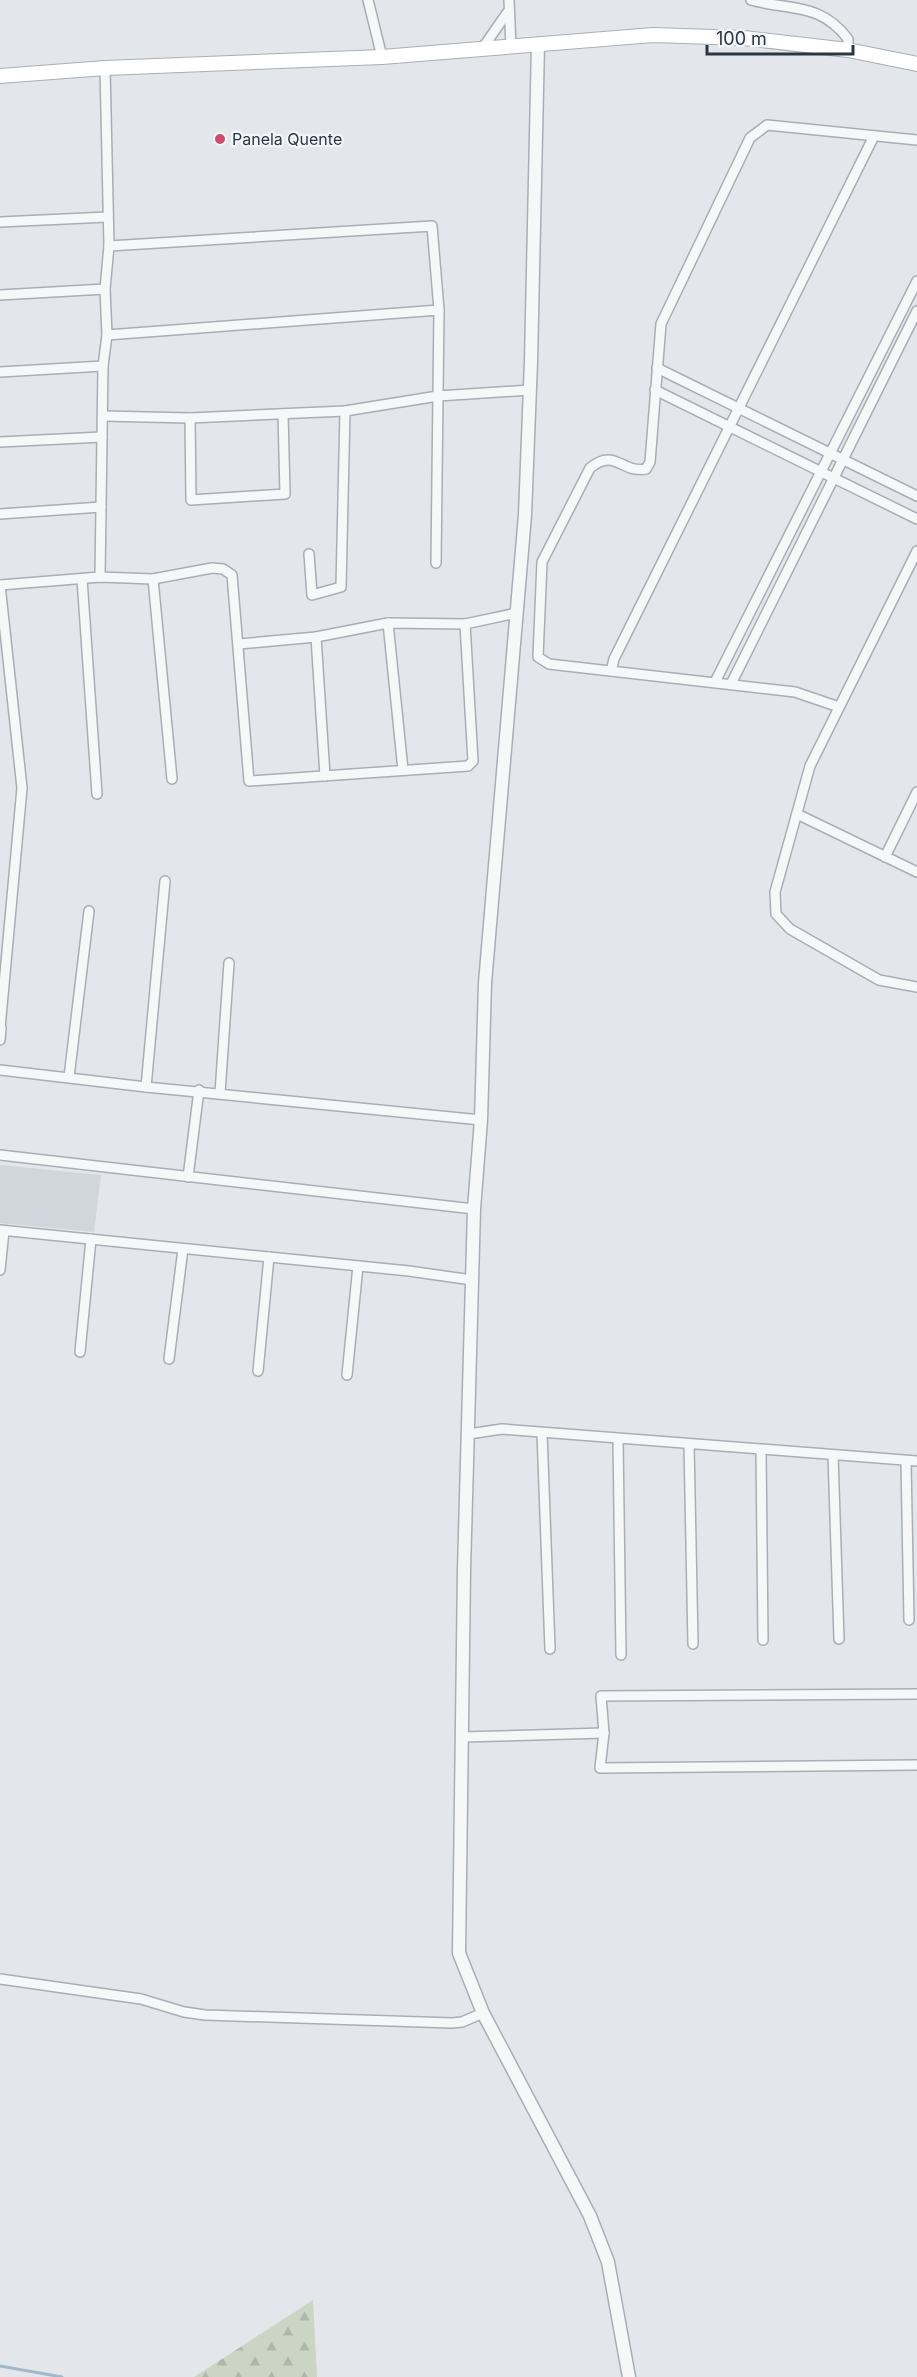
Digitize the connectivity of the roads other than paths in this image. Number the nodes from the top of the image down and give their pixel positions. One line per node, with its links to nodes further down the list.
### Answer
1 (368, 0): 9 (street)
2 (509, 0): 4 (street)
3 (751, 0): 8 (street)
4 (507, 13): 6 (street); 7 (street)
5 (538, 44): 6 (main road); 8 (main road); 27 (street)
6 (511, 47): 7 (main road)
7 (482, 49): 9 (main road)
8 (848, 50): 10 (main road)
9 (382, 57): 11 (main road)
10 (917, 64)
11 (105, 68): 12 (main road); 15 (street)
12 (0, 75)
13 (874, 136): 14 (street); 25 (street); 30 (street)
14 (917, 140)
15 (107, 217): 16 (street); 17 (street)
16 (0, 222)
17 (109, 246): 19 (street); 21 (street)
18 (917, 281): 38 (street)
19 (105, 289): 20 (street); 23 (street)
20 (0, 295)
21 (439, 310): 23 (street); 29 (street)
22 (917, 311): 39 (street)
23 (107, 335): 24 (street)
24 (104, 366): 26 (street); 33 (street)
25 (657, 368): 28 (street); 30 (street)
26 (0, 372)
27 (530, 390): 29 (street); 53 (street)
28 (655, 390): 35 (street); 58 (street)
29 (438, 396): 31 (street); 48 (street)
30 (737, 408): 35 (street); 38 (street)
31 (345, 411): 32 (street); 47 (street)
32 (283, 414): 34 (street); 34 (street)
33 (103, 416): 34 (street); 36 (street)
34 (190, 418)
35 (728, 427): 40 (street); 58 (street)
36 (102, 437): 37 (street); 43 (street)
37 (0, 442)
38 (831, 454): 39 (street); 40 (street)
39 (843, 459): 41 (street); 42 (street)
40 (821, 473): 41 (street); 59 (street)
41 (834, 477): 45 (street); 60 (street)
42 (917, 496)
43 (101, 507): 44 (street); 49 (street)
44 (0, 514)
45 (917, 519)
46 (917, 551): 61 (street)
47 (309, 554)
48 (436, 563)
49 (100, 577): 50 (street); 51 (street)
50 (82, 579): 52 (street); 66 (street)
51 (153, 579): 57 (street); 64 (street)
52 (0, 585): 74 (street)
53 (517, 613): 55 (street); 81 (street)
54 (388, 623): 55 (street); 56 (street); 62 (street)
55 (465, 624): 62 (street)
56 (316, 637): 57 (street); 63 (street)
57 (239, 644): 63 (street)
58 (611, 671): 59 (street)
59 (715, 682): 60 (street)
60 (730, 684): 61 (street)
61 (839, 707): 67 (street)
62 (402, 771): 63 (street)
63 (325, 776)
64 (172, 779)
65 (917, 792): 68 (street)
66 (97, 795)
67 (797, 814): 68 (street); 73 (street)
68 (885, 857): 69 (street)
69 (917, 872)
70 (165, 880): 78 (street)
71 (89, 911): 77 (street)
72 (229, 963): 80 (street)
73 (917, 987)
74 (1, 1028): 75 (street)
75 (0, 1040)
76 (0, 1070): 77 (street)
77 (69, 1077): 78 (street)
78 (146, 1087): 79 (street)
79 (199, 1090): 80 (street); 83 (street)
80 (220, 1093): 81 (street)
81 (482, 1119): 84 (street)
82 (0, 1155): 83 (street)
83 (188, 1177): 84 (street)
84 (474, 1209): 91 (street)
85 (2, 1230): 86 (street); 90 (street)
86 (91, 1239): 87 (street); 92 (street)
87 (183, 1249): 88 (street); 93 (street)
88 (269, 1257): 89 (street); 94 (street)
89 (358, 1266): 91 (street); 95 (street)
90 (0, 1270)
91 (472, 1280): 97 (street)
92 (80, 1352)
93 (169, 1359)
94 (258, 1371)
95 (347, 1375)
96 (542, 1432): 97 (street); 98 (street); 108 (street)
97 (468, 1434): 112 (street)
98 (618, 1438): 99 (street); 109 (street)
99 (689, 1444): 100 (street); 107 (street)
100 (761, 1449): 101 (street); 106 (street)
101 (833, 1455): 102 (street); 105 (street)
102 (906, 1461): 103 (street); 104 (street)
103 (917, 1461)
104 (909, 1620)
105 (839, 1639)
106 (763, 1640)
107 (693, 1644)
108 (550, 1649)
109 (621, 1655)
110 (917, 1694): 111 (street)
111 (604, 1733): 112 (street); 113 (street)
112 (462, 1737): 115 (street)
113 (917, 1766)
114 (0, 1979): 115 (street)
115 (483, 2013): 116 (street)
116 (629, 2377)

